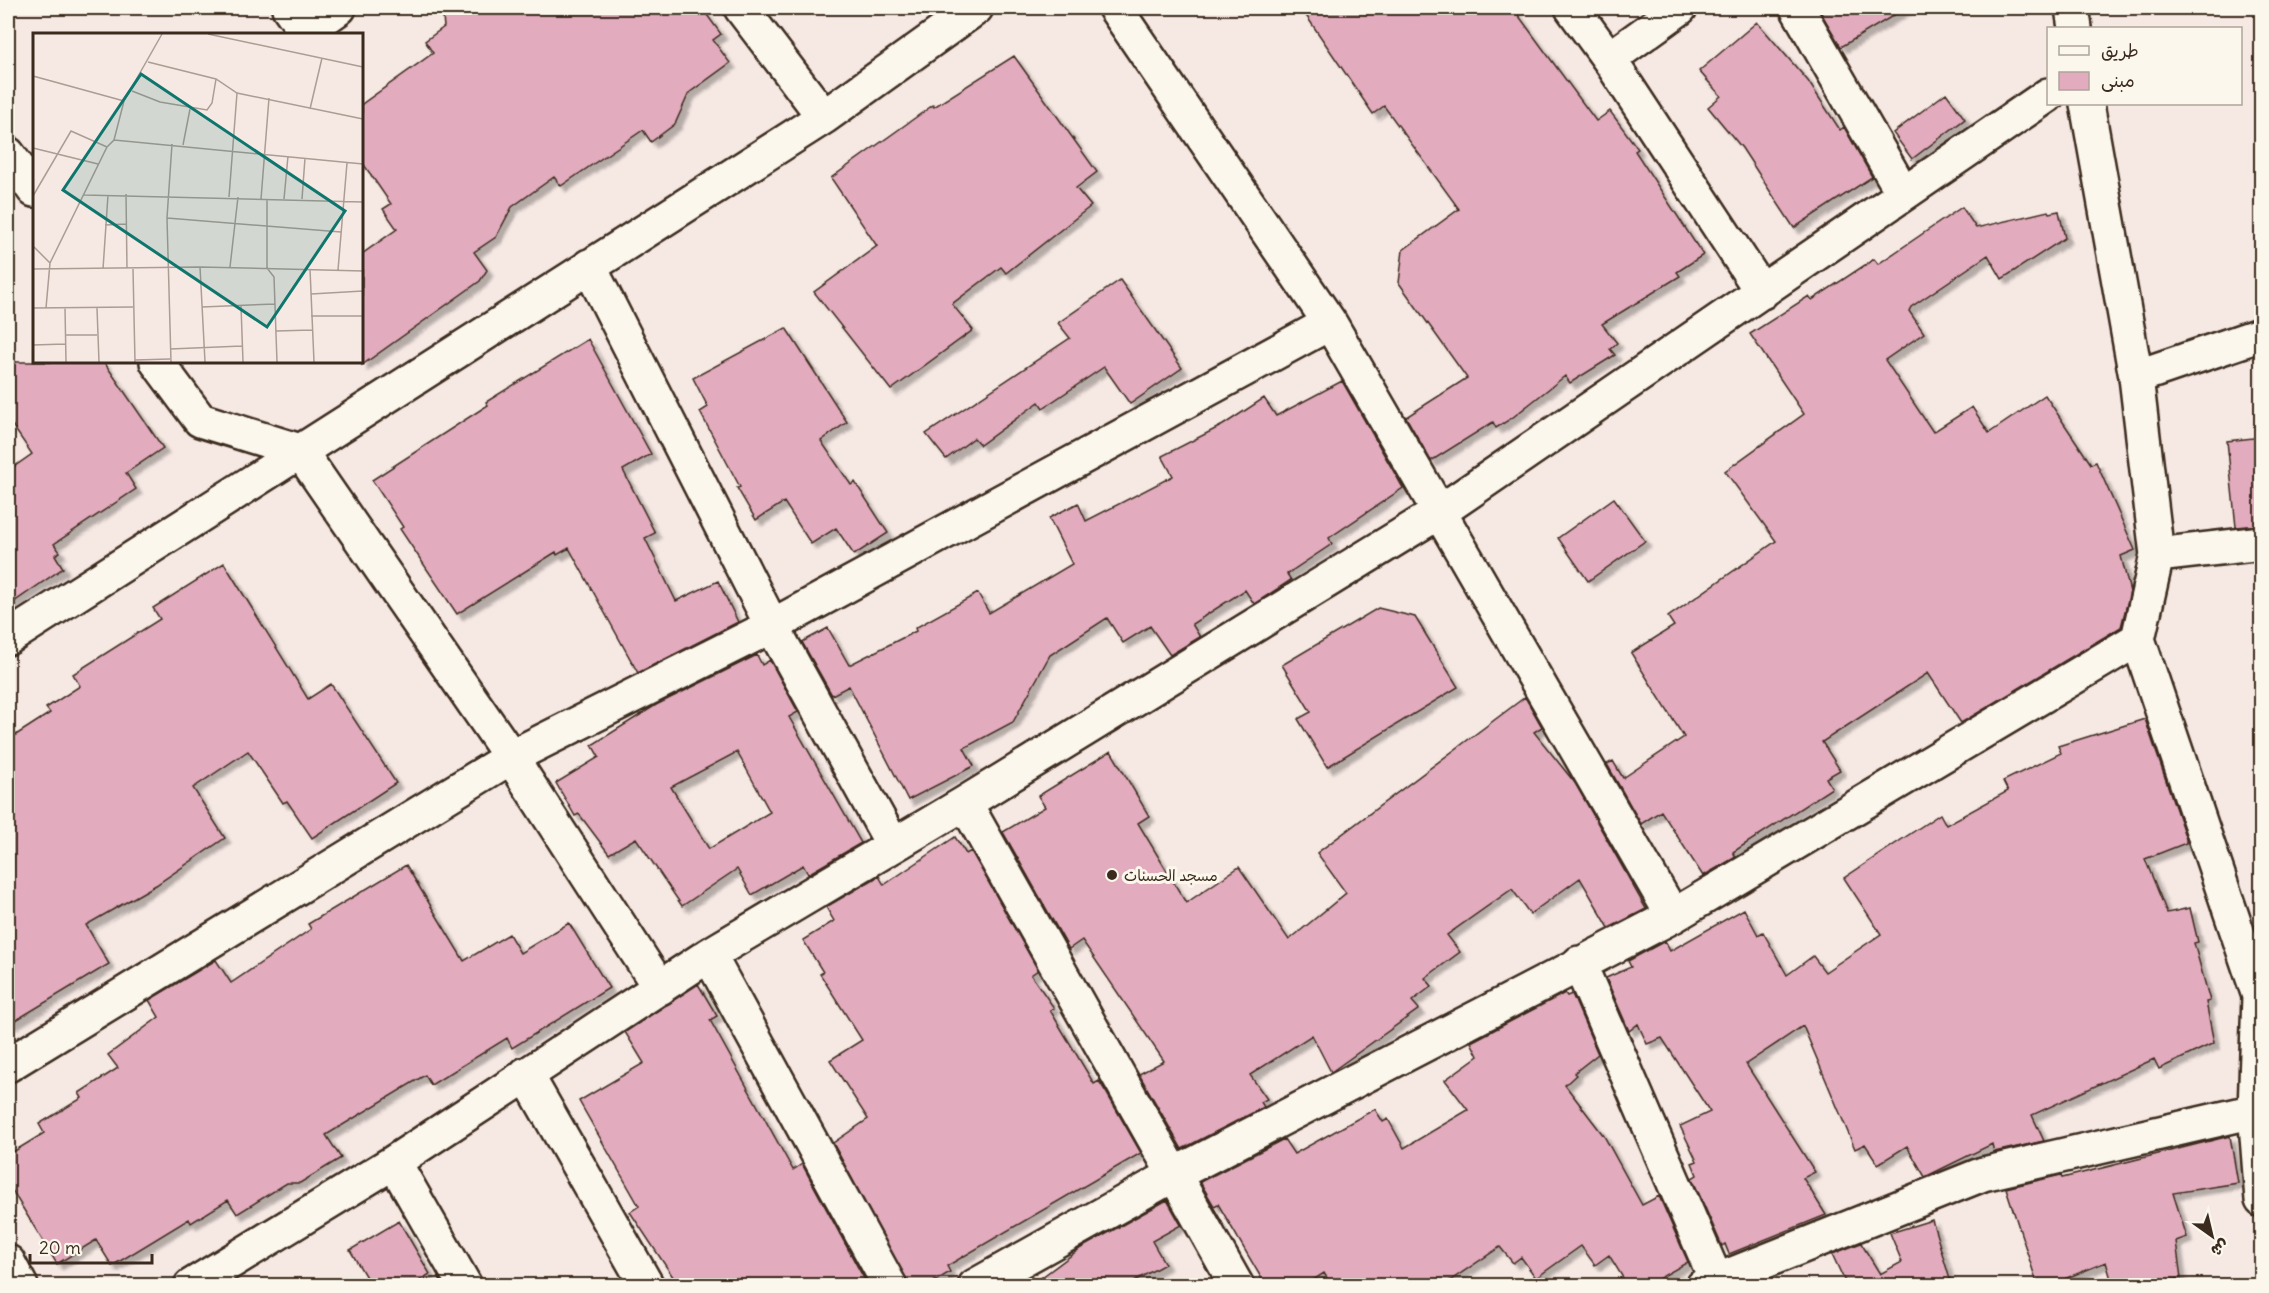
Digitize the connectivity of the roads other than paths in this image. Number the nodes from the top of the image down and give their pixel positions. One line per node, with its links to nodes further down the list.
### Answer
1 (339, 8): 9 (street)
2 (741, 8): 14 (street)
3 (976, 8): 14 (street)
4 (1115, 8): 20 (street)
5 (1572, 8): 11 (street)
6 (1680, 8): 11 (street)
7 (1797, 8): 17 (street)
8 (2072, 8): 10 (street)
9 (299, 25)
10 (2075, 27)
11 (1609, 59): 19 (street)
12 (2047, 96): 17 (street)
13 (2086, 105): 23 (street)
14 (824, 117): 18 (street)
15 (8, 154): 16 (street)
16 (33, 189)
17 (1903, 193): 19 (street)
18 (589, 267): 24 (street); 28 (street)
19 (1762, 292): 25 (street)
20 (1330, 323): 25 (street); 28 (street)
21 (2262, 334): 23 (street)
22 (158, 363): 24 (street)
23 (2136, 377): 27 (street)
24 (300, 451): 29 (street); 31 (street)
25 (1441, 511): 32 (street); 34 (street)
26 (2262, 543): 27 (street)
27 (2157, 555): 30 (street)
28 (772, 626): 31 (street); 33 (street)
29 (8, 638)
30 (2138, 639): 34 (street); 38 (street)
31 (511, 757): 37 (street); 39 (street)
32 (965, 803): 33 (street); 43 (street)
33 (893, 845): 35 (street)
34 (1673, 916): 36 (street)
35 (709, 955): 37 (street); 51 (street)
36 (1579, 963): 43 (street); 46 (street)
37 (660, 988): 40 (street)
38 (2260, 996): 41 (street)
39 (8, 1065)
40 (526, 1074): 42 (street); 50 (street)
41 (2255, 1111): 44 (street); 46 (street)
42 (394, 1162): 48 (street); 49 (street)
43 (1175, 1174): 52 (street); 53 (street)
44 (2262, 1200)
45 (8, 1262): 47 (street)
46 (1709, 1283)
47 (21, 1286)
48 (191, 1286)
49 (465, 1286)
50 (646, 1286)
51 (890, 1286)
52 (975, 1286)
53 (1237, 1286)

